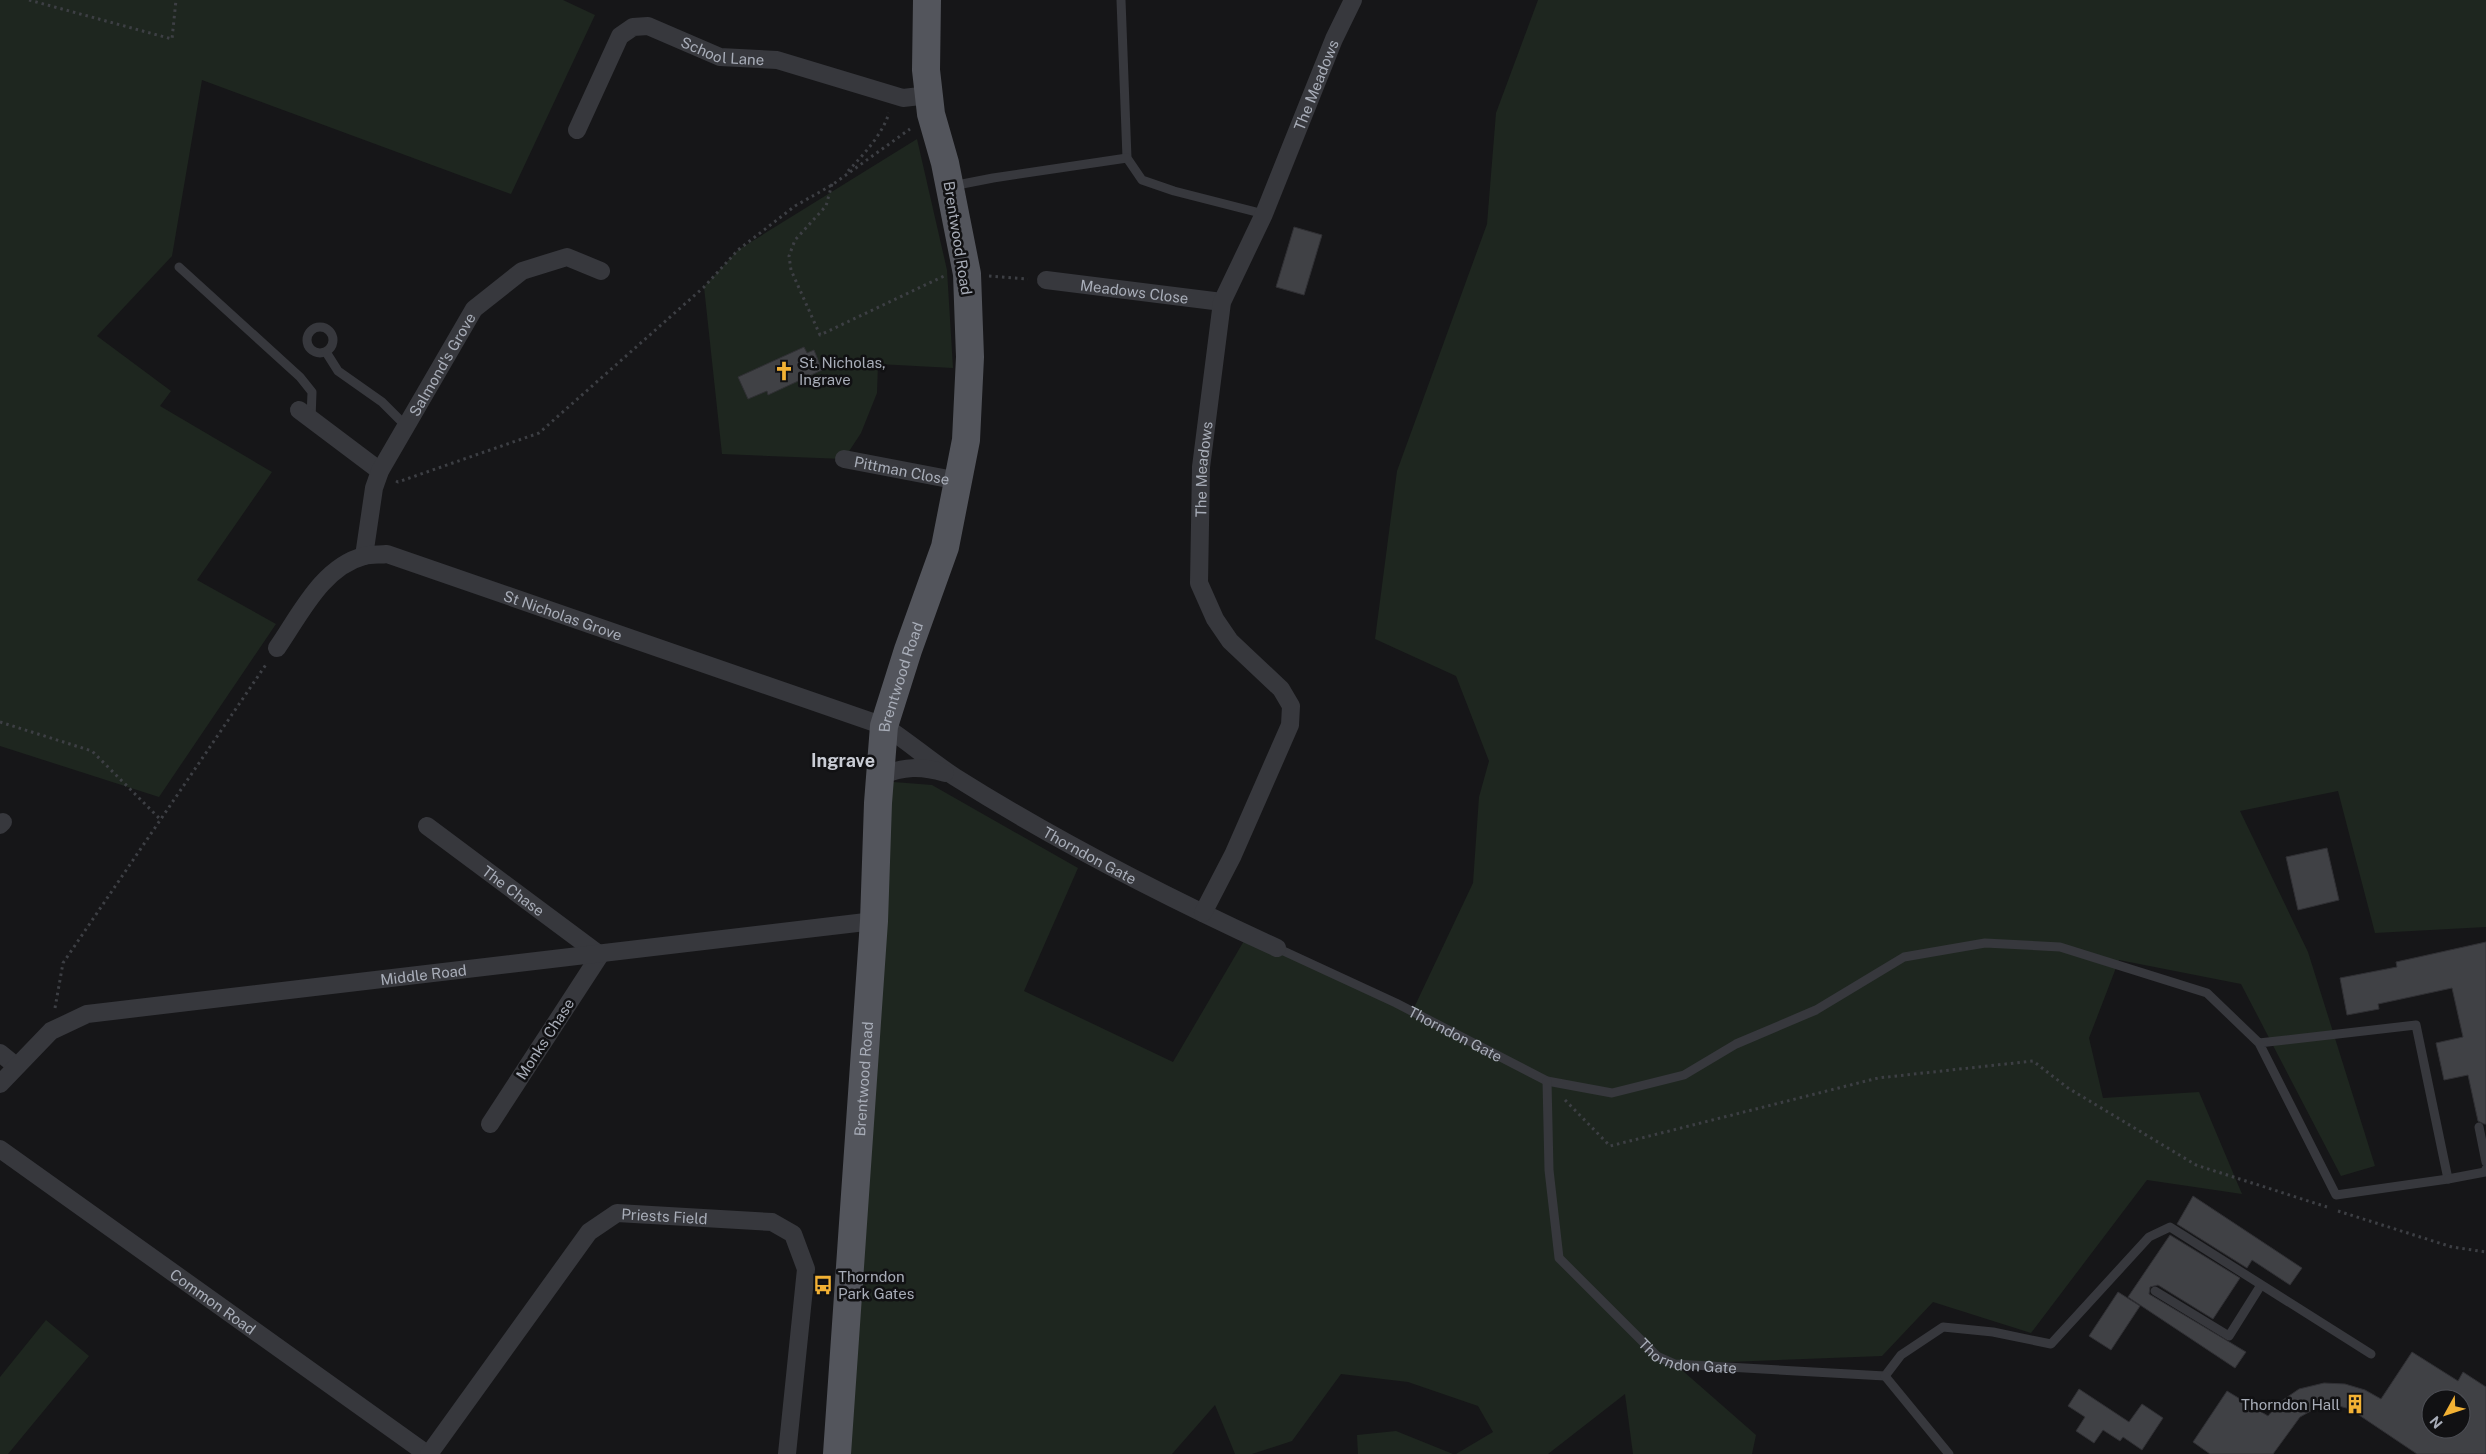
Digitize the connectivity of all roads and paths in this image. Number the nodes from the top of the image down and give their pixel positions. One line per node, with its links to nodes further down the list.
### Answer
1 (29, 0): 2 (path)
2 (176, 0)
3 (927, 0): 7 (main road, Brentwood Road)
4 (1121, 0): 9 (lane)
5 (1353, 0): 12 (street, The Meadows)
6 (895, 96): 7 (street, School Lane); 8 (street, School Lane); 10 (path)
7 (930, 104): 10 (path); 11 (main road, Brentwood Road)
8 (577, 130)
9 (1127, 158): 11 (lane); 12 (lane)
10 (832, 185): 15 (path); 22 (path)
11 (950, 186): 15 (main road, Brentwood Road)
12 (1264, 214): 17 (street, The Meadows)
13 (179, 267): 19 (lane)
14 (601, 270): 20 (street, Salmond's Grove)
15 (966, 270): 16 (path); 23 (main road, Brentwood Road)
16 (1046, 280): 17 (street, Meadows Close)
17 (1222, 302): 32 (street, The Meadows)
18 (326, 352): 20 (lane)
19 (305, 414): 22 (street)
20 (406, 426): 22 (street, Salmond's Grove)
21 (844, 459): 23 (street, Pittman Close)
22 (380, 471): 24 (street, Salmond's Grove)
23 (959, 481): 27 (main road, Brentwood Road)
24 (364, 556): 25 (street, St Nicholas Grove); 27 (street, St Nicholas Grove)
25 (277, 648): 30 (path)
26 (0, 722): 30 (path)
27 (884, 726): 28 (street, Thorndon Gate); 29 (main road, Brentwood Road)
28 (953, 775): 29 (street); 32 (street, Thorndon Gate)
29 (881, 776): 33 (main road, Brentwood Road)
30 (161, 820): 36 (path)
31 (427, 826): 35 (street, The Chase)
32 (1203, 913): 34 (street, Thorndon Gate)
33 (874, 921): 35 (street, Middle Road); 55 (main road, Brentwood Road)
34 (1277, 948): 40 (lane, Thorndon Gate)
35 (600, 955): 36 (street, Middle Road); 42 (street, Monks Chase)
36 (52, 1031): 39 (street, Middle Road)
37 (2259, 1043): 40 (lane); 47 (lane); 47 (lane)
38 (0, 1053): 39 (street)
39 (16, 1066): 41 (street, Middle Road)
40 (1547, 1081): 48 (path); 52 (lane, Thorndon Gate)
41 (0, 1084)
42 (490, 1124)
43 (2479, 1127): 45 (lane)
44 (0, 1149): 53 (street, Common Road)
45 (2486, 1162)
46 (2486, 1169): 47 (lane)
47 (2448, 1180)
48 (2486, 1252)
49 (2261, 1285): 50 (lane); 51 (lane); 52 (lane)
50 (2156, 1291)
51 (2371, 1354)
52 (1885, 1376): 56 (lane)
53 (428, 1454): 54 (street, Priests Field)
54 (786, 1454)
55 (837, 1454)
56 (1949, 1454)

